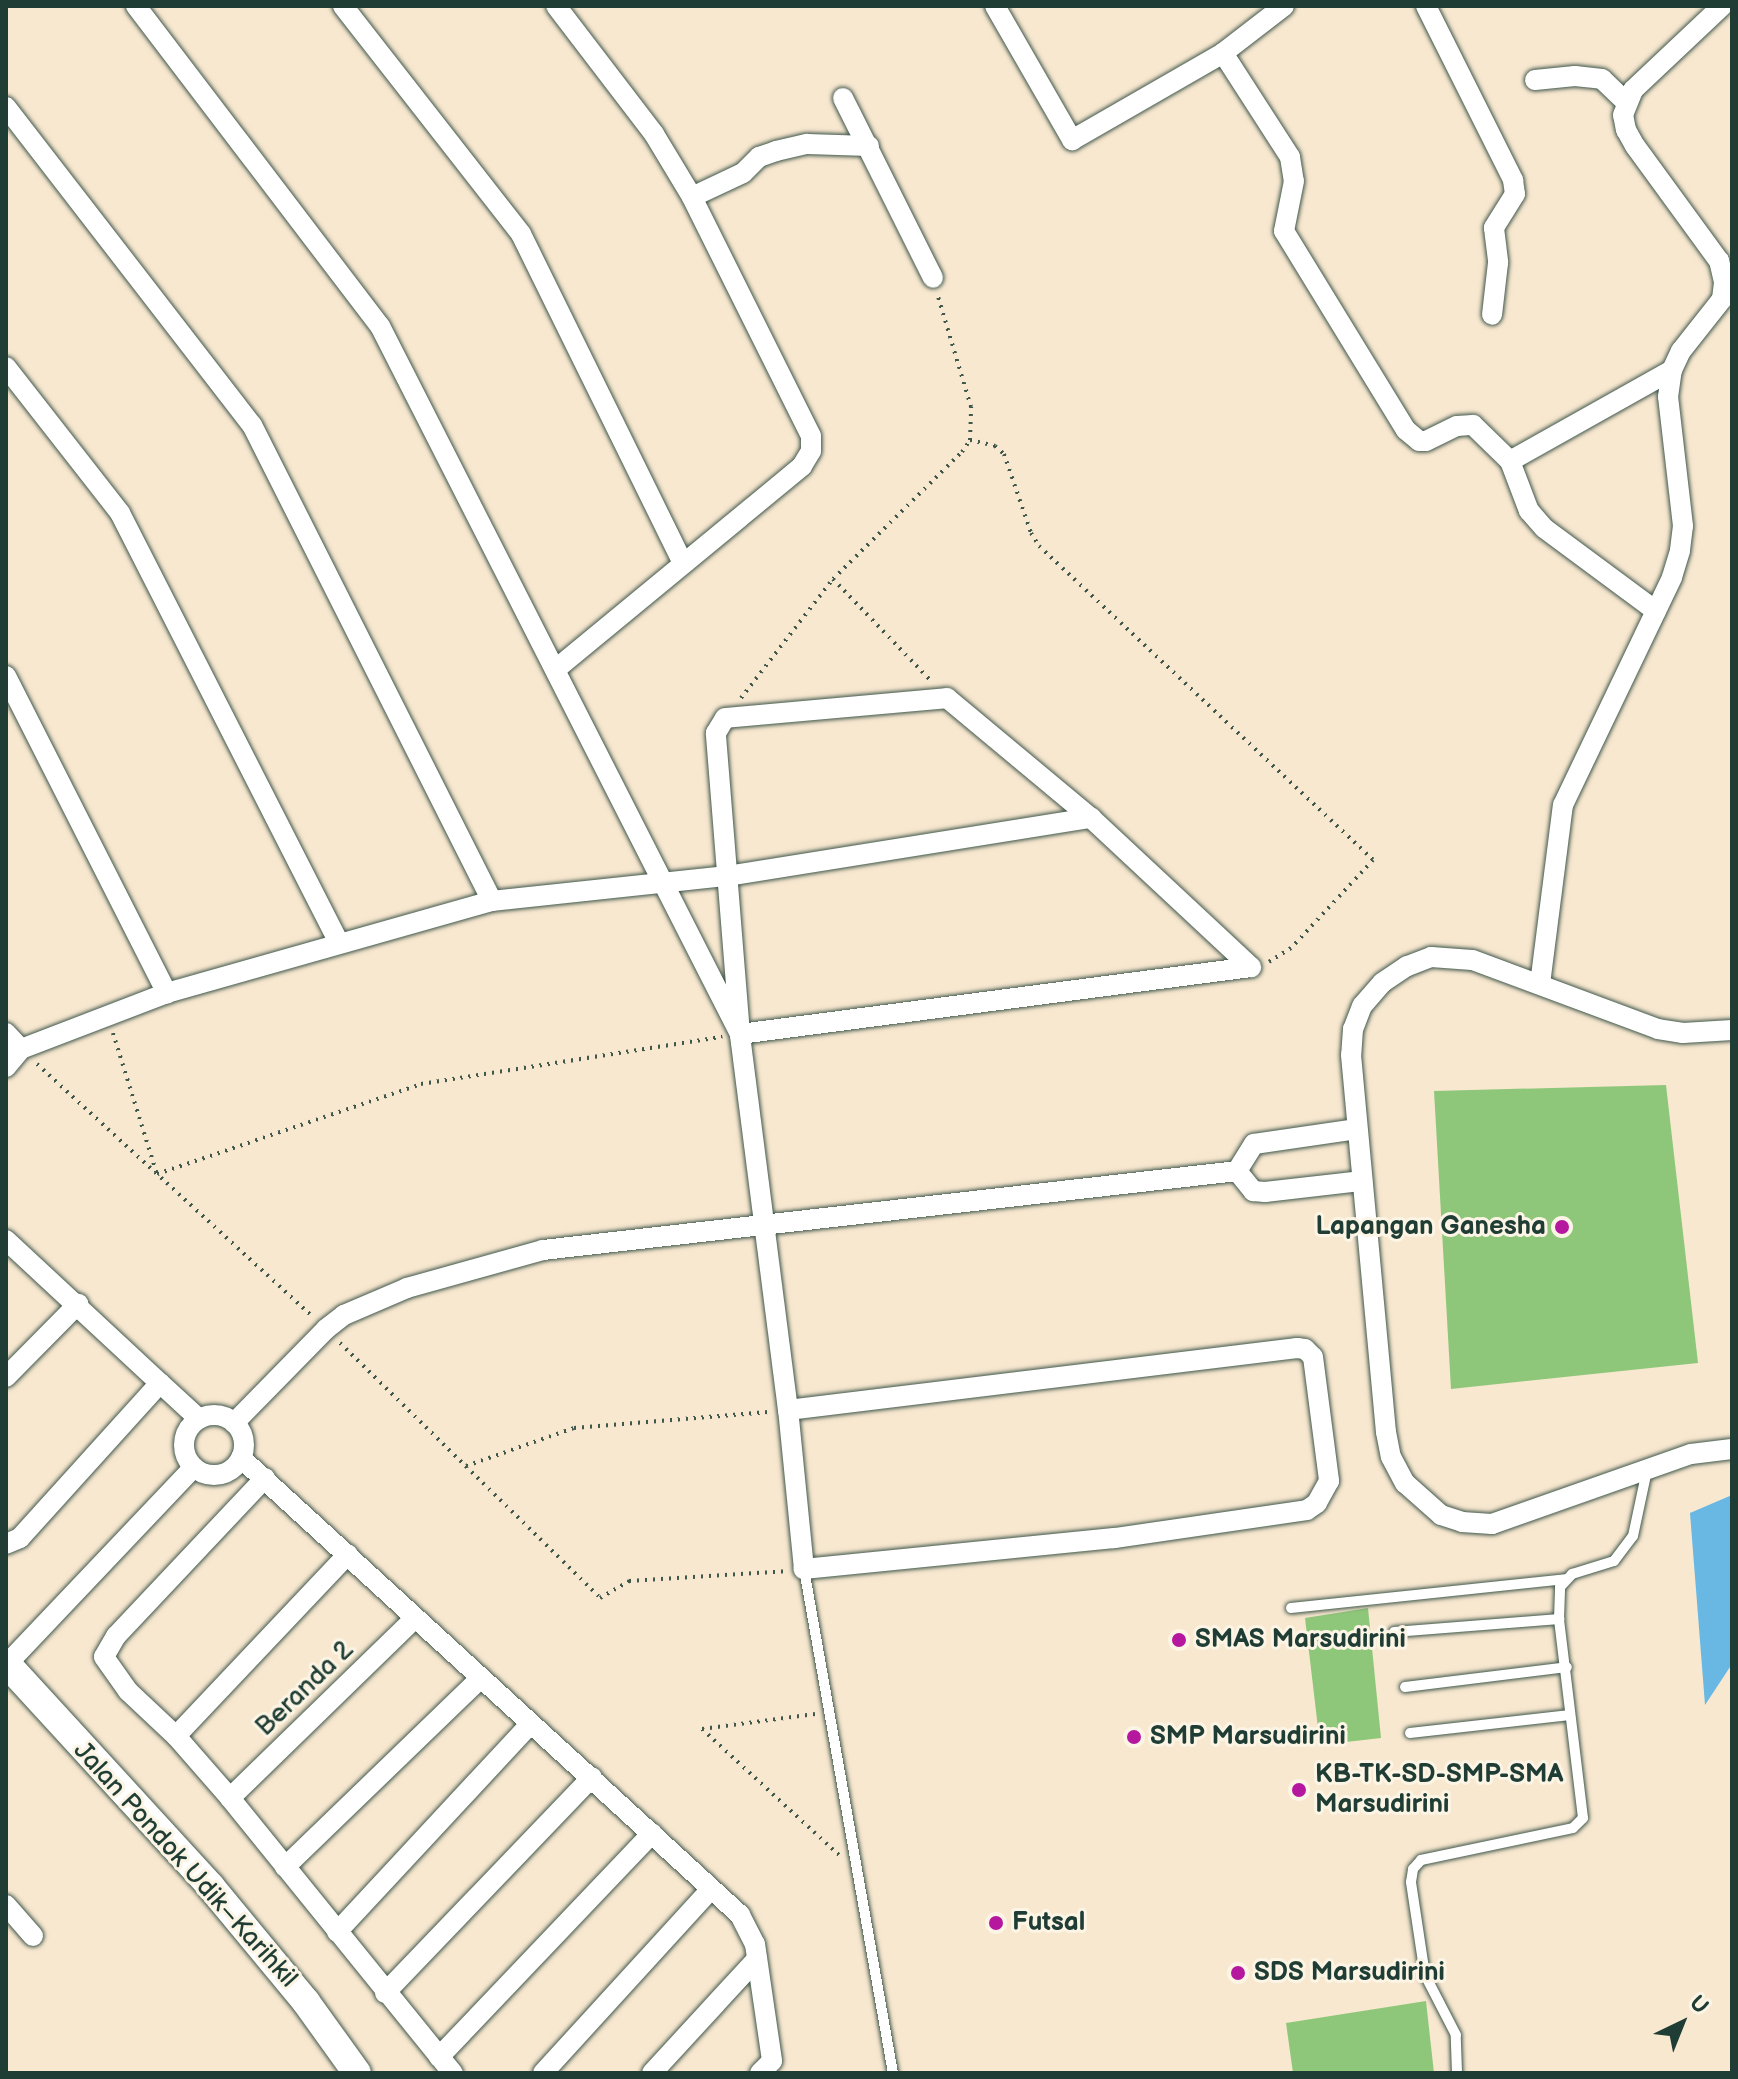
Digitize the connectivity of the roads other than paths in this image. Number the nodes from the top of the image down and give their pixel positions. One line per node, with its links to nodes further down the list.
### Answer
1 (136, 6): 22 (street)
2 (343, 6): 20 (street)
3 (556, 6): 14 (street)
4 (995, 6): 8 (street)
5 (1284, 6): 8 (street)
6 (1426, 6): 16 (street)
7 (1722, 6): 11 (street)
8 (1223, 53): 19 (street)
9 (1535, 80): 11 (street)
10 (843, 98): 13 (street)
11 (1626, 102): 18 (street)
12 (6, 107): 27 (street)
13 (869, 146): 14 (street); 15 (street)
14 (692, 197): 20 (street)
15 (933, 278)
16 (1492, 315)
17 (6, 367): 28 (street)
18 (1672, 370): 19 (street); 21 (street)
19 (1510, 461): 21 (street)
20 (683, 563): 22 (street)
21 (1656, 611): 29 (street)
22 (556, 669): 26 (street)
23 (6, 676): 30 (street)
24 (1091, 818): 25 (street); 25 (street); 33 (street)
25 (727, 876): 26 (street); 33 (street)
26 (661, 882): 27 (street); 33 (street)
27 (492, 901): 28 (street)
28 (339, 942): 30 (street)
29 (1540, 984): 31 (street); 36 (street)
30 (167, 993): 34 (street)
31 (1732, 1030)
32 (6, 1033): 34 (street)
33 (740, 1034): 39 (street)
34 (21, 1049): 35 (street)
35 (6, 1067)
36 (1357, 1129): 37 (street); 38 (street)
37 (1237, 1171): 38 (street); 39 (street)
38 (1362, 1181): 50 (street)
39 (763, 1223): 44 (street); 46 (street)
40 (6, 1240): 41 (street)
41 (78, 1304): 42 (street); 43 (street)
42 (6, 1377)
43 (160, 1383): 45 (street); 52 (street)
44 (788, 1410): 54 (street); 54 (street)
45 (199, 1419): 46 (street); 49 (street)
46 (234, 1423): 48 (street)
47 (1732, 1449): 50 (street)
48 (241, 1458): 49 (street); 51 (street)
49 (194, 1467): 60 (street)
50 (1647, 1470): 55 (lane)
51 (265, 1478): 53 (street); 67 (street)
52 (6, 1544)
53 (348, 1554): 57 (street); 67 (street)
54 (804, 1569): 84 (lane)
55 (1565, 1579): 56 (lane); 58 (lane)
56 (1291, 1608)
57 (415, 1618): 62 (street); 69 (street, Beranda 2)
58 (1559, 1619): 59 (lane); 61 (lane)
59 (1394, 1632)
60 (7, 1663): 80 (street, Jalan Pondok Udik–Karihkil)
61 (1567, 1667): 63 (lane); 64 (lane)
62 (480, 1679): 65 (street); 71 (street)
63 (1405, 1687)
64 (1570, 1715): 66 (lane); 85 (lane)
65 (530, 1724): 68 (street); 74 (street)
66 (1410, 1733)
67 (176, 1736): 69 (street)
68 (592, 1777): 70 (street); 77 (street)
69 (230, 1798): 71 (street)
70 (652, 1833): 72 (street); 78 (street)
71 (285, 1867): 74 (street)
72 (711, 1889): 76 (street); 82 (street)
73 (6, 1905): 75 (street)
74 (337, 1932): 77 (street)
75 (33, 1936)
76 (757, 1959): 79 (street); 83 (street)
77 (385, 1993): 78 (street)
78 (439, 2057): 81 (street)
79 (768, 2069)
80 (357, 2073)
81 (453, 2073)
82 (543, 2073)
83 (652, 2073)
84 (893, 2073)
85 (1457, 2073)

